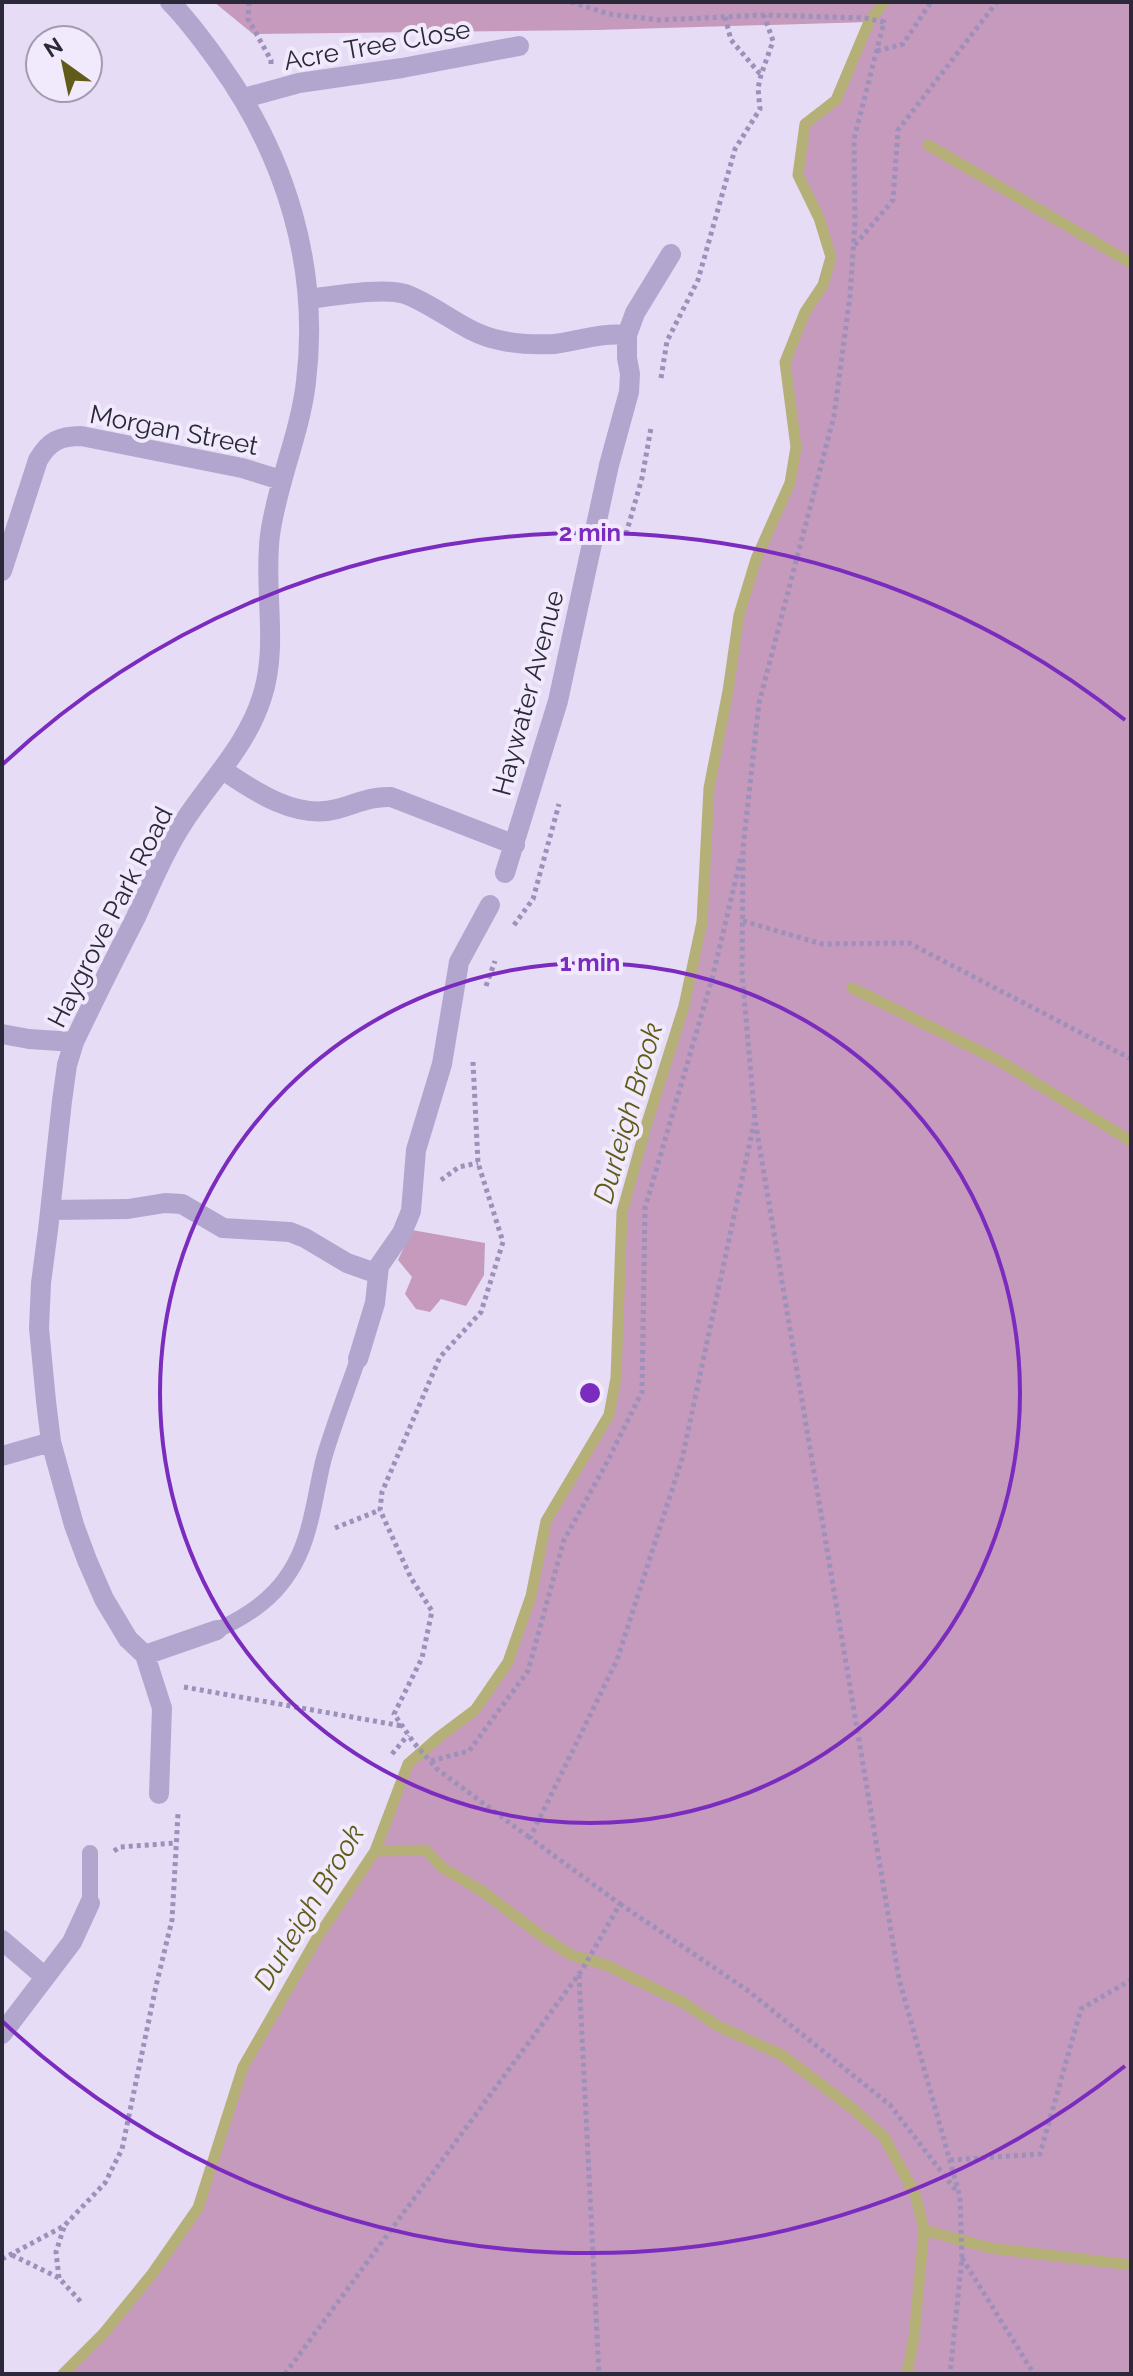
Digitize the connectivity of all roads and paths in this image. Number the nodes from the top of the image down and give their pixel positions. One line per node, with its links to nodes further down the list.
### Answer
1 (170, 2): 12 (street, Haygrove Park Road)
2 (249, 2): 11 (path)
3 (571, 2): 7 (path)
4 (931, 2): 9 (path)
5 (997, 2): 13 (path)
6 (764, 15): 7 (path); 9 (path); 10 (path)
7 (725, 17): 10 (path)
8 (519, 46): 11 (street, Acre Tree Close)
9 (877, 51): 13 (path)
10 (761, 75): 17 (path)
11 (273, 89): 12 (street, Acre Tree Close)
12 (244, 98): 15 (street, Haygrove Park Road)
13 (854, 247): 25 (path)
14 (671, 254): 16 (street, Haywater Avenue)
15 (308, 299): 16 (street); 19 (street, Haygrove Park Road)
16 (627, 335): 24 (street, Haywater Avenue)
17 (659, 386)
18 (653, 417): 20 (path)
19 (281, 480): 21 (street, Morgan Street); 22 (street, Haygrove Park Road)
20 (625, 538)
21 (2, 571)
22 (223, 770): 24 (street); 33 (street, Haygrove Park Road)
23 (561, 794): 29 (path)
24 (515, 845): 26 (street, Haywater Avenue)
25 (743, 848): 28 (path); 50 (path)
26 (505, 873)
27 (490, 905): 38 (street)
28 (743, 921): 35 (path); 36 (path)
29 (508, 933)
30 (495, 959): 31 (path)
31 (486, 988)
32 (2, 1034): 33 (street)
33 (74, 1042): 37 (street, Haygrove Park Road)
34 (473, 1057): 42 (path)
35 (1131, 1059)
36 (755, 1120): 52 (path); 62 (path)
37 (51, 1210): 38 (street); 40 (street, Haygrove Park Road)
38 (378, 1274): 39 (street)
39 (358, 1359): 43 (lane)
40 (51, 1442): 41 (street); 45 (street, Haygrove Park Road)
41 (2, 1456)
42 (380, 1510): 43 (path); 47 (path)
43 (305, 1541): 44 (lane)
44 (217, 1630): 45 (street)
45 (145, 1655): 46 (street, Haygrove Park Road)
46 (155, 1688): 47 (path); 51 (street, Haygrove Park Road)
47 (403, 1726): 48 (path)
48 (408, 1735): 49 (path); 50 (path)
49 (392, 1754)
50 (431, 1761): 52 (path)
51 (159, 1794): 53 (path)
52 (530, 1838): 56 (path)
53 (176, 1843): 54 (path); 64 (path)
54 (90, 1860): 55 (lane)
55 (90, 1903): 59 (street)
56 (620, 1904): 58 (path); 63 (path)
57 (2, 1940): 59 (street)
58 (579, 1973): 70 (path); 71 (path)
59 (45, 1977): 61 (street)
60 (1131, 1980): 62 (path)
61 (2, 2034)
62 (950, 2160): 63 (path)
63 (960, 2197): 66 (path)
64 (64, 2226): 65 (path); 68 (path)
65 (11, 2254): 67 (path); 68 (path)
66 (962, 2258): 72 (path); 73 (path)
67 (2, 2259)
68 (59, 2278): 69 (path)
69 (81, 2302)
70 (285, 2374)
71 (599, 2374)
72 (950, 2374)
73 (1034, 2374)

